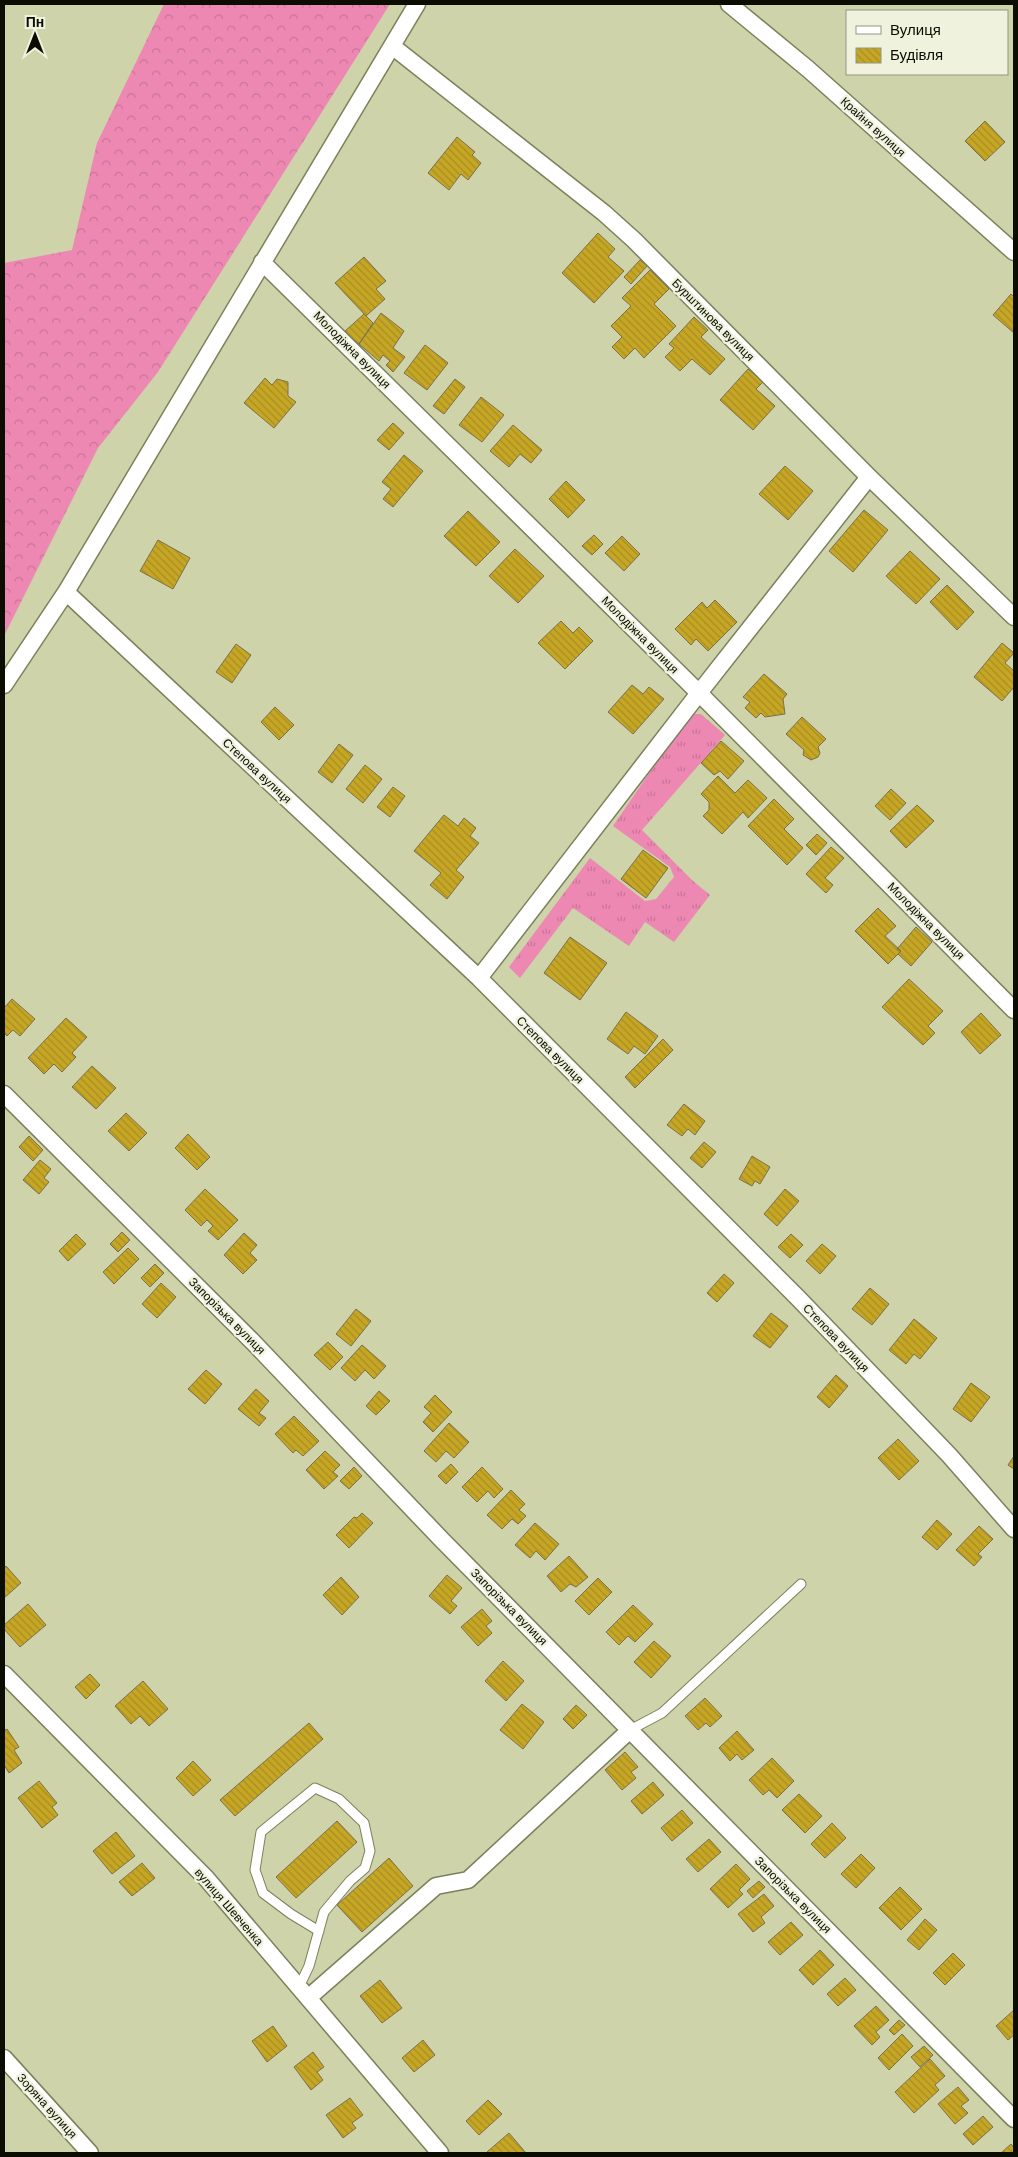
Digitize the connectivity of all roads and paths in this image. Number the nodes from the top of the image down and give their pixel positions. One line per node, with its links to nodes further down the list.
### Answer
1 (417, 4): 3 (street)
2 (729, 4): 4 (street, Крайня вулиця)
3 (392, 46): 5 (street); 6 (street, Бурштинова вулиця)
4 (1014, 252)
5 (262, 262): 7 (street); 10 (street, Молодіжна вулиця)
6 (869, 477): 8 (street, Бурштинова вулиця); 10 (street)
7 (66, 592): 9 (street); 11 (street, Степова вулиця)
8 (1014, 617)
9 (4, 685)
10 (699, 693): 11 (street); 12 (street, Молодіжна вулиця)
11 (479, 978): 14 (street, Степова вулиця)
12 (1014, 1010)
13 (4, 1094): 17 (street, Запорізька вулиця)
14 (1014, 1529)
15 (801, 1584): 17 (lane)
16 (4, 1674): 19 (street, вулиця Шевченка)
17 (630, 1730): 19 (street); 21 (street, Запорізька вулиця)
18 (319, 1931): 18 (lane); 19 (lane)
19 (304, 1993): 23 (street, вулиця Шевченка)
20 (4, 2058): 22 (street, Зоряна вулиця)
21 (1014, 2119)
22 (90, 2153)
23 (440, 2153)

